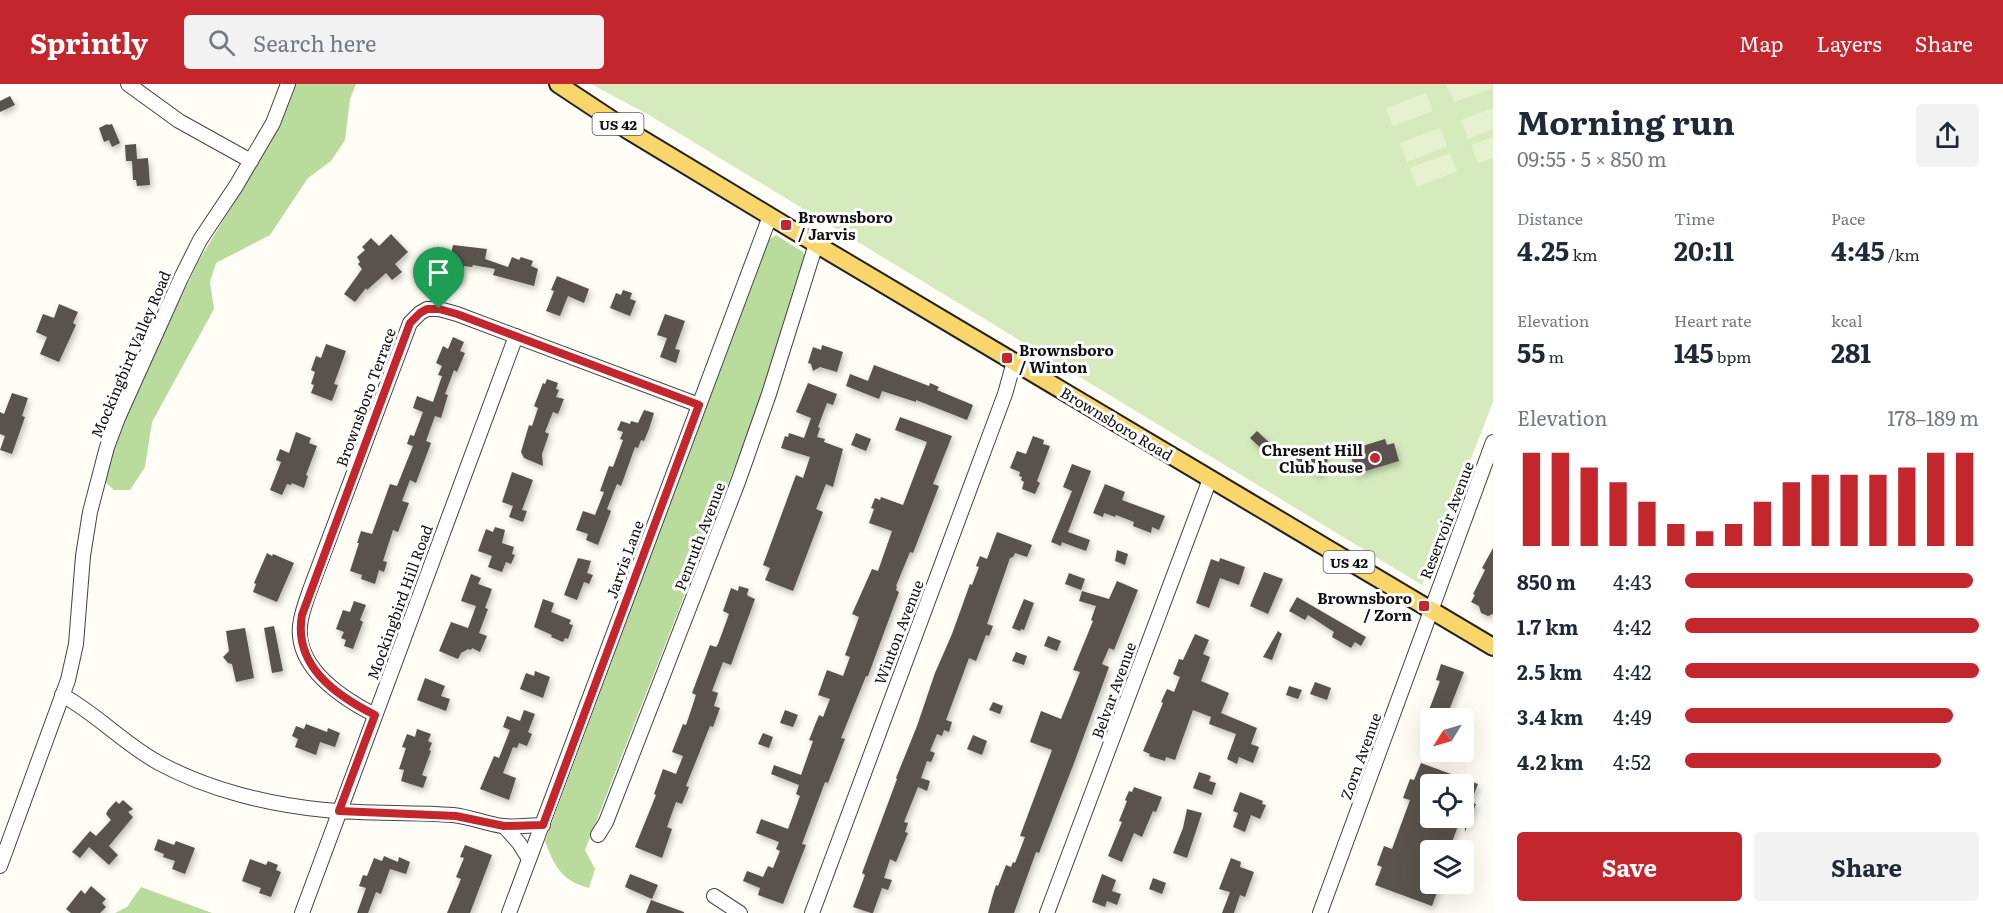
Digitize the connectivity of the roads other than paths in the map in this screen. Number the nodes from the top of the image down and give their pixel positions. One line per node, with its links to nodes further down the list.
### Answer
1 (128, 84): 4 (street)
2 (288, 84): 4 (street, Mockingbird Valley Road)
3 (558, 84): 5 (main road, Brownsboro Road / US 42)
4 (251, 161): 14 (street, Mockingbird Valley Road)
5 (770, 216): 6 (main road, Brownsboro Road / US 42); 9 (street, Jarvis Lane)
6 (816, 244): 8 (main road, Brownsboro Road / US 42); 19 (street, Penruth Avenue)
7 (516, 336): 9 (street, Brownsboro Terrace); 15 (street, Mockingbird Hill Road); 15 (street, Brownsboro Terrace)
8 (1014, 362): 11 (main road, Brownsboro Road / US 42); 26 (street, Winton Avenue)
9 (699, 405): 17 (street, Jarvis Lane)
10 (1493, 442): 12 (street, Reservoir Avenue)
11 (1210, 479): 12 (main road, Brownsboro Road / US 42); 27 (street, Belvar Avenue)
12 (1431, 610): 13 (main road, Brownsboro Road / US 42); 28 (street, Zorn Avenue)
13 (1493, 647)
14 (63, 695): 16 (street); 21 (street, Mockingbird Valley Road)
15 (375, 715): 16 (street, Mockingbird Hill Road)
16 (339, 811): 18 (street); 23 (street, Mockingbird Hill Road)
17 (543, 825): 18 (street); 20 (street, Jarvis Lane)
18 (504, 826): 20 (street)
19 (598, 836)
20 (529, 859): 24 (street, Jarvis Lane)
21 (0, 866)
22 (714, 896): 25 (street)
23 (302, 913)
24 (509, 913)
25 (740, 913)
26 (812, 913)
27 (1047, 913)
28 (1320, 913)

